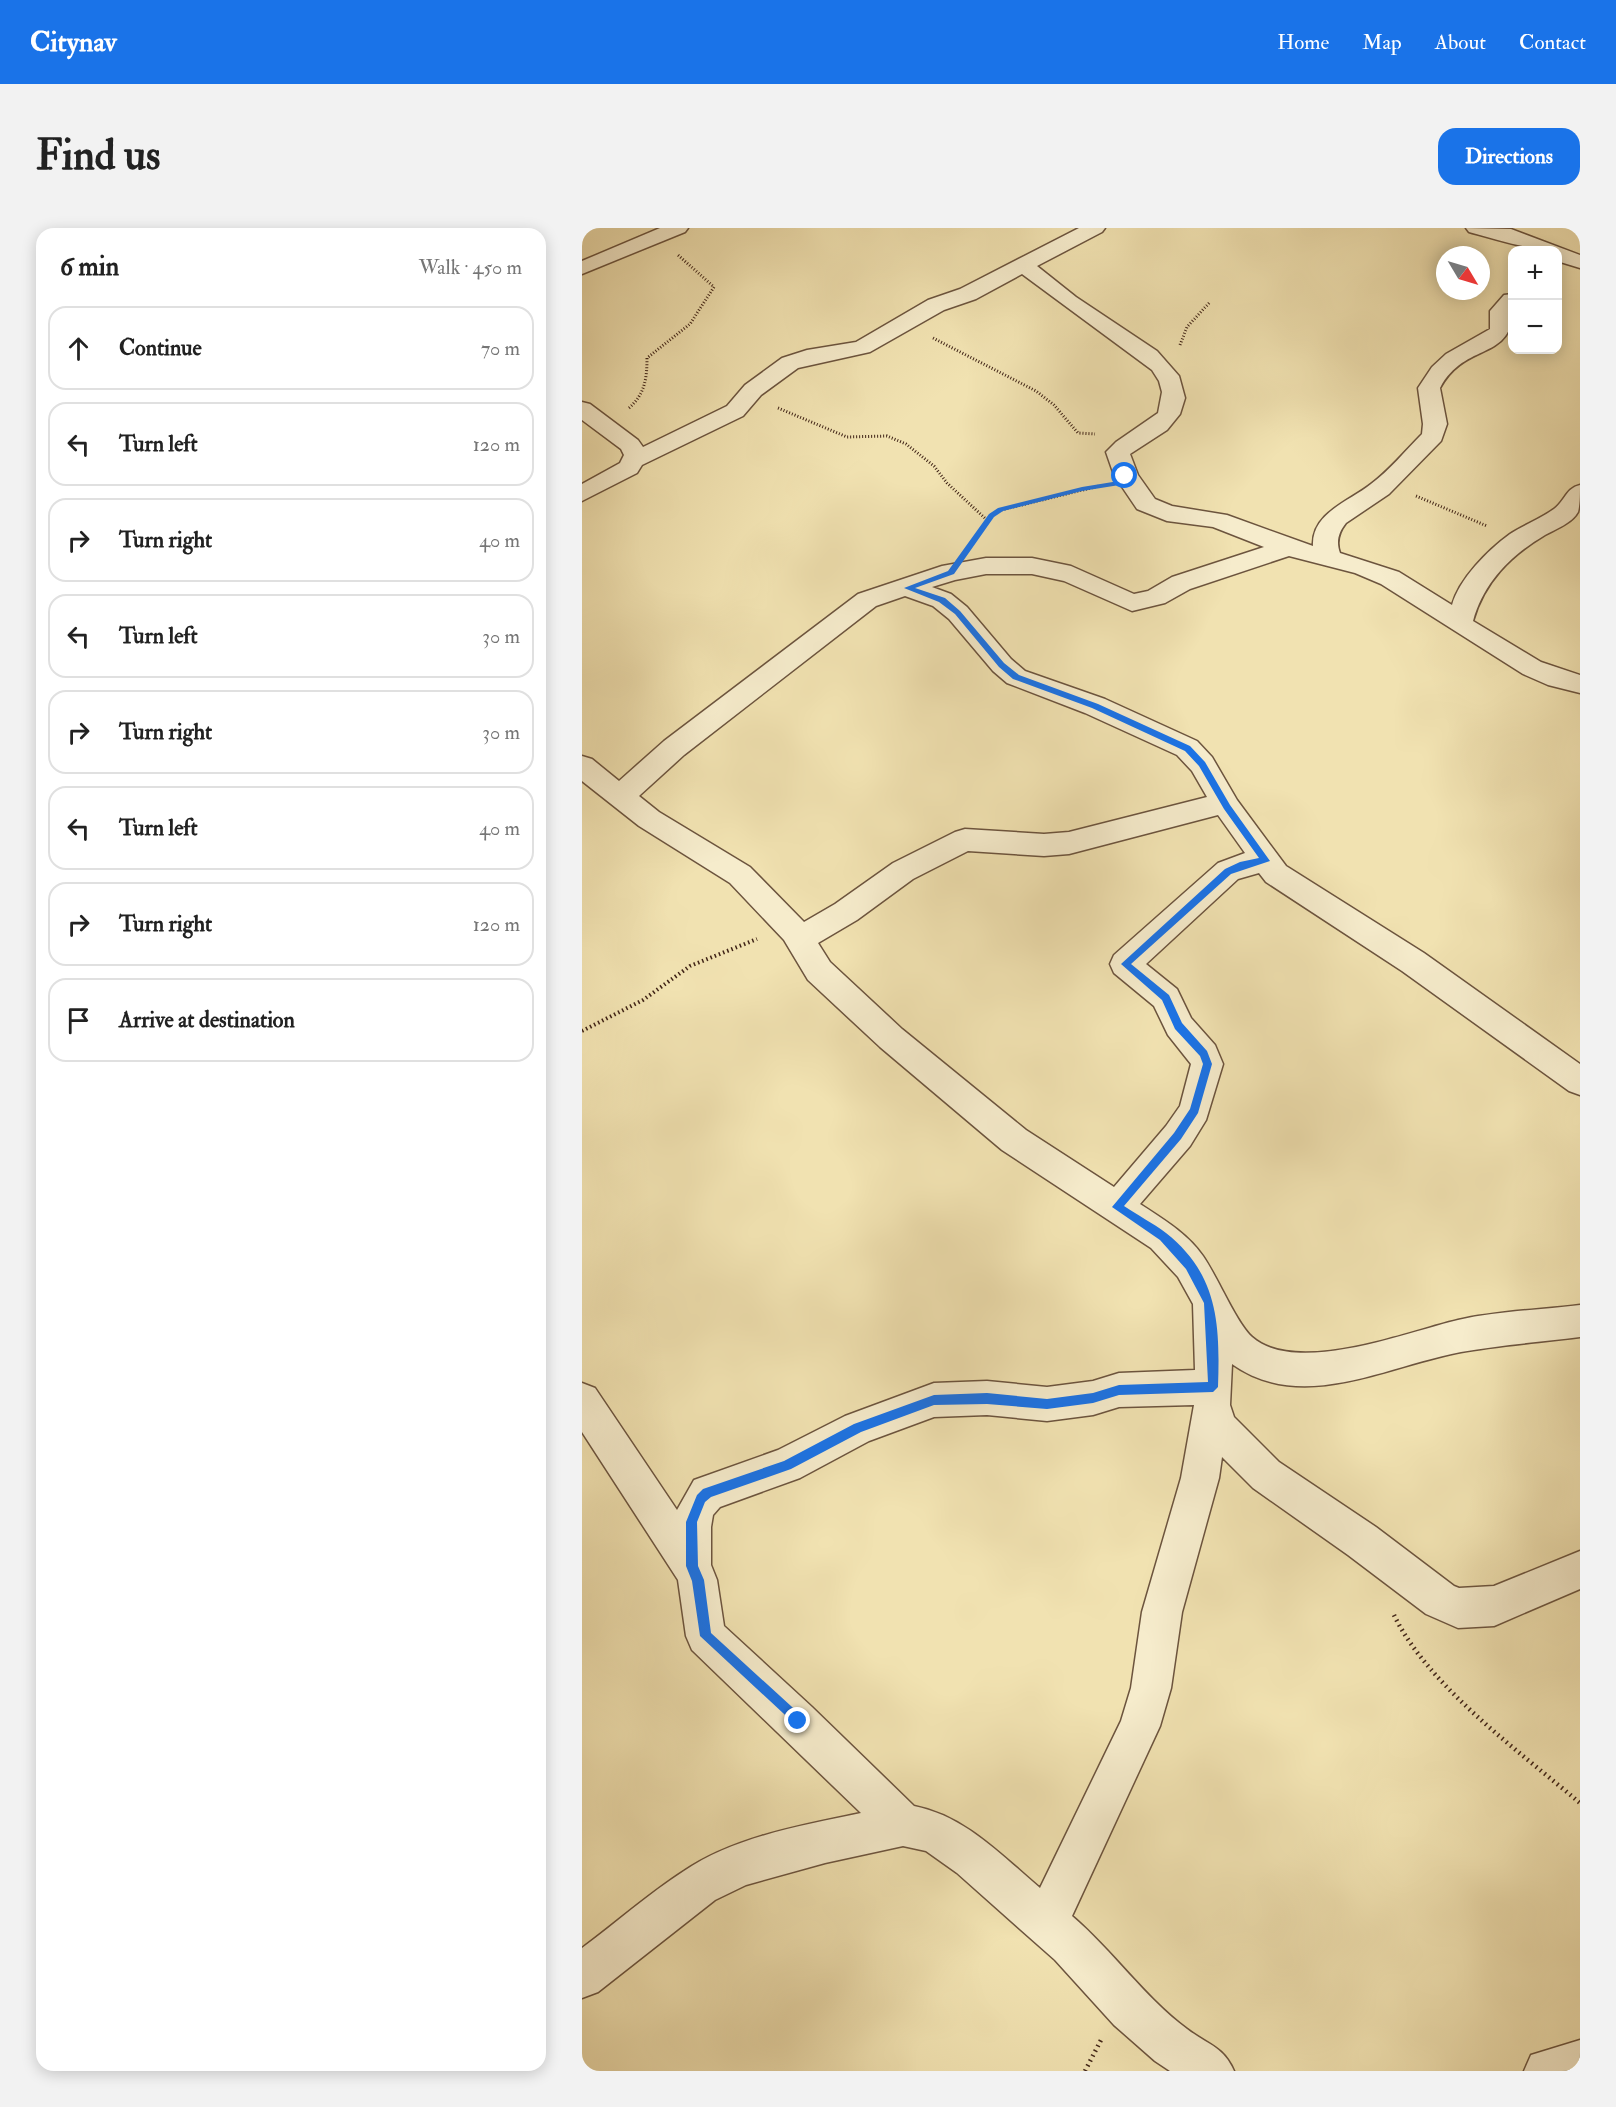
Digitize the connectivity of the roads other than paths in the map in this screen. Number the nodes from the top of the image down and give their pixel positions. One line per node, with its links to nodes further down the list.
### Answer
1 (678, 228): 8 (street)
2 (1095, 228): 7 (street)
3 (1476, 228): 4 (street)
4 (1537, 246)
5 (1562, 256): 6 (street)
6 (1580, 262)
7 (1023, 264): 11 (street); 14 (street)
8 (582, 268)
9 (1508, 304): 15 (street)
10 (582, 409): 11 (street)
11 (635, 460): 13 (street)
12 (1580, 492): 17 (street)
13 (582, 494)
14 (1288, 548): 15 (street); 16 (street)
15 (1330, 559): 17 (street)
16 (908, 588): 20 (street); 21 (street)
17 (1459, 624): 18 (street)
18 (1580, 684)
19 (582, 766): 20 (street)
20 (620, 796): 23 (street)
21 (1224, 803): 22 (street); 23 (street)
22 (1266, 861): 24 (street); 25 (street)
23 (793, 931): 25 (street)
24 (1580, 1082)
25 (1117, 1207): 26 (street)
26 (1209, 1302): 27 (street); 28 (street)
27 (1580, 1321)
28 (1213, 1396): 30 (street); 31 (street); 33 (street)
29 (582, 1400): 30 (street)
30 (692, 1566): 32 (street)
31 (1580, 1570)
32 (903, 1825): 33 (street); 34 (street)
33 (1046, 1923): 36 (street)
34 (582, 1976)
35 (1580, 2062): 37 (street)
36 (1210, 2071)
37 (1547, 2071)

